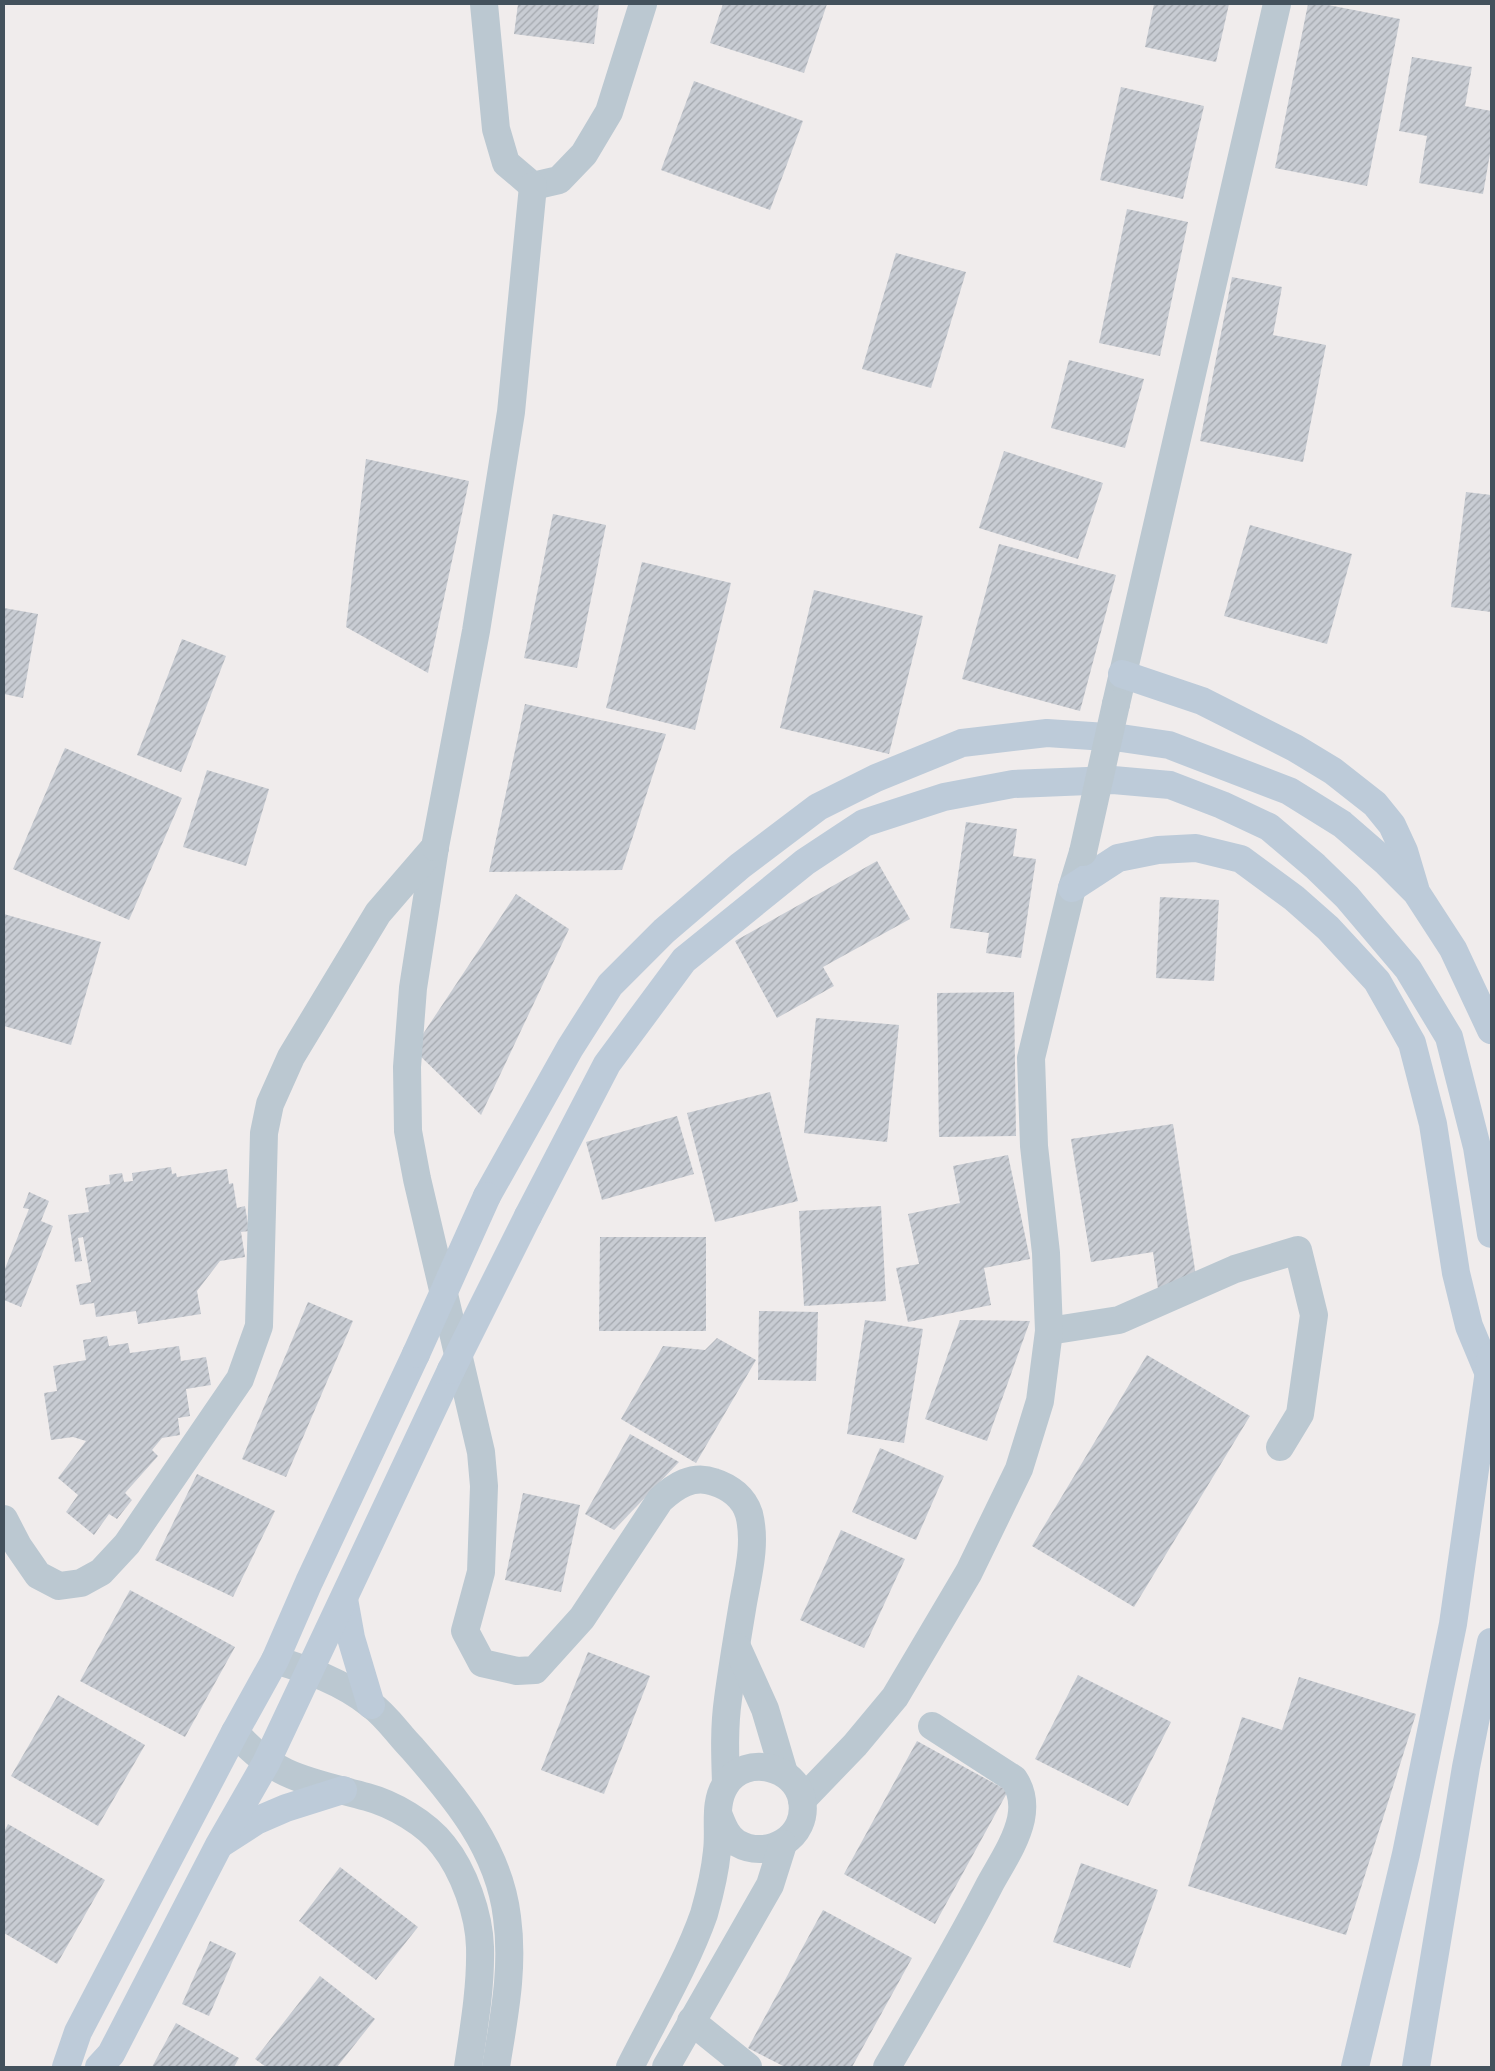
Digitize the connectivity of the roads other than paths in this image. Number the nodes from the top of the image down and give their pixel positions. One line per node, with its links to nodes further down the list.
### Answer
1 (484, 4): 4 (street)
2 (643, 4): 4 (street)
3 (1278, 4): 5 (street)
4 (533, 186): 6 (street)
5 (1122, 674): 7 (street, bridge); 8 (main road)
6 (435, 847): 14 (street); 17 (street)
7 (1072, 888): 11 (street); 12 (main road)
8 (1416, 892): 9 (main road); 18 (main road, bridge)
9 (1491, 1030)
10 (1491, 1234): 15 (main road, bridge)
11 (1048, 1331): 13 (street); 27 (street)
12 (1490, 1365): 40 (main road)
13 (1280, 1447)
14 (4, 1519)
15 (344, 1599): 19 (main road); 20 (main road)
16 (1491, 1642): 41 (main road)
17 (737, 1646): 24 (street); 25 (street)
18 (275, 1660): 19 (street); 22 (main road)
19 (310, 1670): 20 (street); 23 (main road)
20 (371, 1704): 35 (street)
21 (932, 1726): 39 (street)
22 (235, 1732): 23 (street); 32 (main road)
23 (266, 1763): 26 (street); 30 (main road)
24 (784, 1773): 25 (street); 27 (street)
25 (726, 1783): 28 (street)
26 (343, 1790): 30 (main road); 34 (street)
27 (802, 1800): 29 (street)
28 (718, 1816): 29 (street); 36 (street)
29 (783, 1844): 31 (street)
30 (219, 1845): 33 (main road)
31 (691, 2022): 37 (street); 38 (street)
32 (66, 2067)
33 (100, 2067)
34 (468, 2067)
35 (496, 2067)
36 (630, 2067)
37 (666, 2067)
38 (748, 2067)
39 (887, 2067)
40 (1355, 2067)
41 (1416, 2067)

